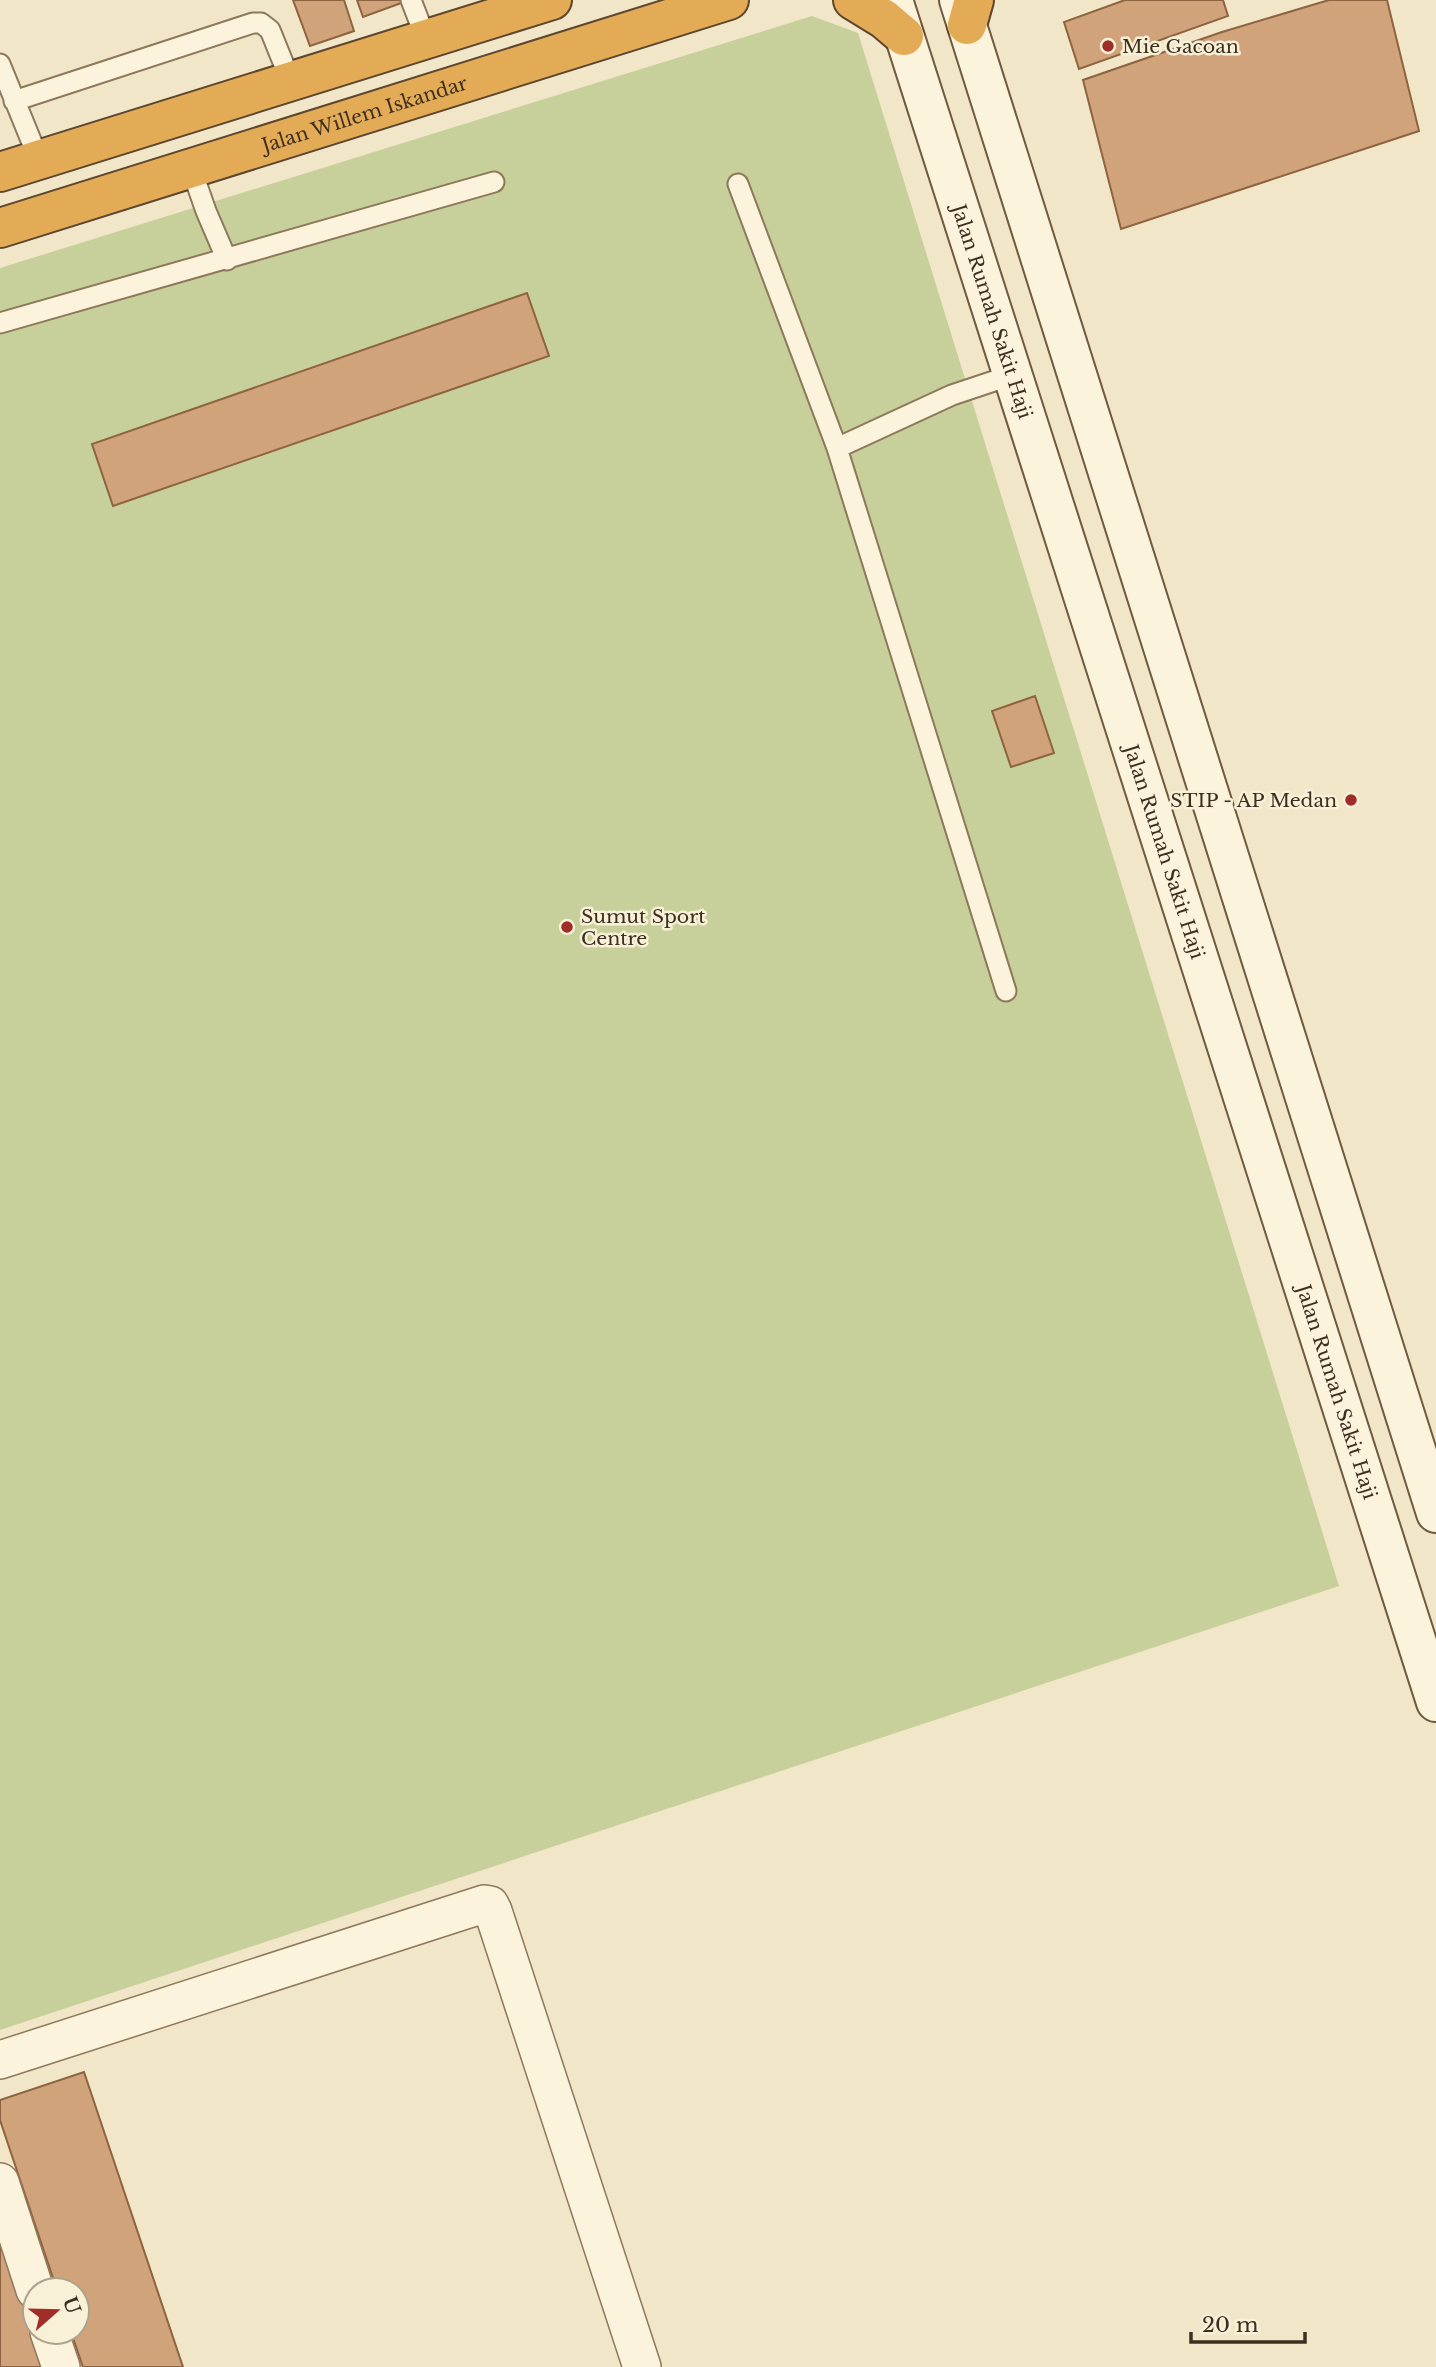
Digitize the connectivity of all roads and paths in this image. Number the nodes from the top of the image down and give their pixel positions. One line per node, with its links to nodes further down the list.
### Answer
1 (411, 0): 9 (lane)
2 (552, 0): 6 (highway)
3 (729, 0): 14 (highway, Jalan Willem Iskandar)
4 (853, 0): 8 (highway)
5 (893, 0): 8 (street, Jalan Rumah Sakit Haji)
6 (514, 6): 9 (highway)
7 (966, 9): 24 (street)
8 (904, 36): 21 (street, Jalan Rumah Sakit Haji)
9 (426, 39): 11 (highway)
10 (0, 64): 12 (lane)
11 (291, 82): 12 (lane); 13 (highway)
12 (14, 101): 13 (lane)
13 (39, 160): 15 (highway)
14 (191, 168): 18 (highway, Jalan Willem Iskandar); 19 (lane)
15 (0, 172)
16 (494, 182): 19 (lane)
17 (738, 184): 22 (lane)
18 (0, 228)
19 (227, 260): 20 (lane)
20 (0, 323)
21 (1012, 375): 22 (lane); 25 (street, Jalan Rumah Sakit Haji)
22 (837, 448): 23 (lane)
23 (1006, 991)
24 (1436, 1513)
25 (1436, 1702)
26 (0, 2060): 31 (street)
27 (0, 2182): 28 (street)
28 (30, 2276)
29 (54, 2346): 30 (street)
30 (61, 2367)
31 (642, 2367)

